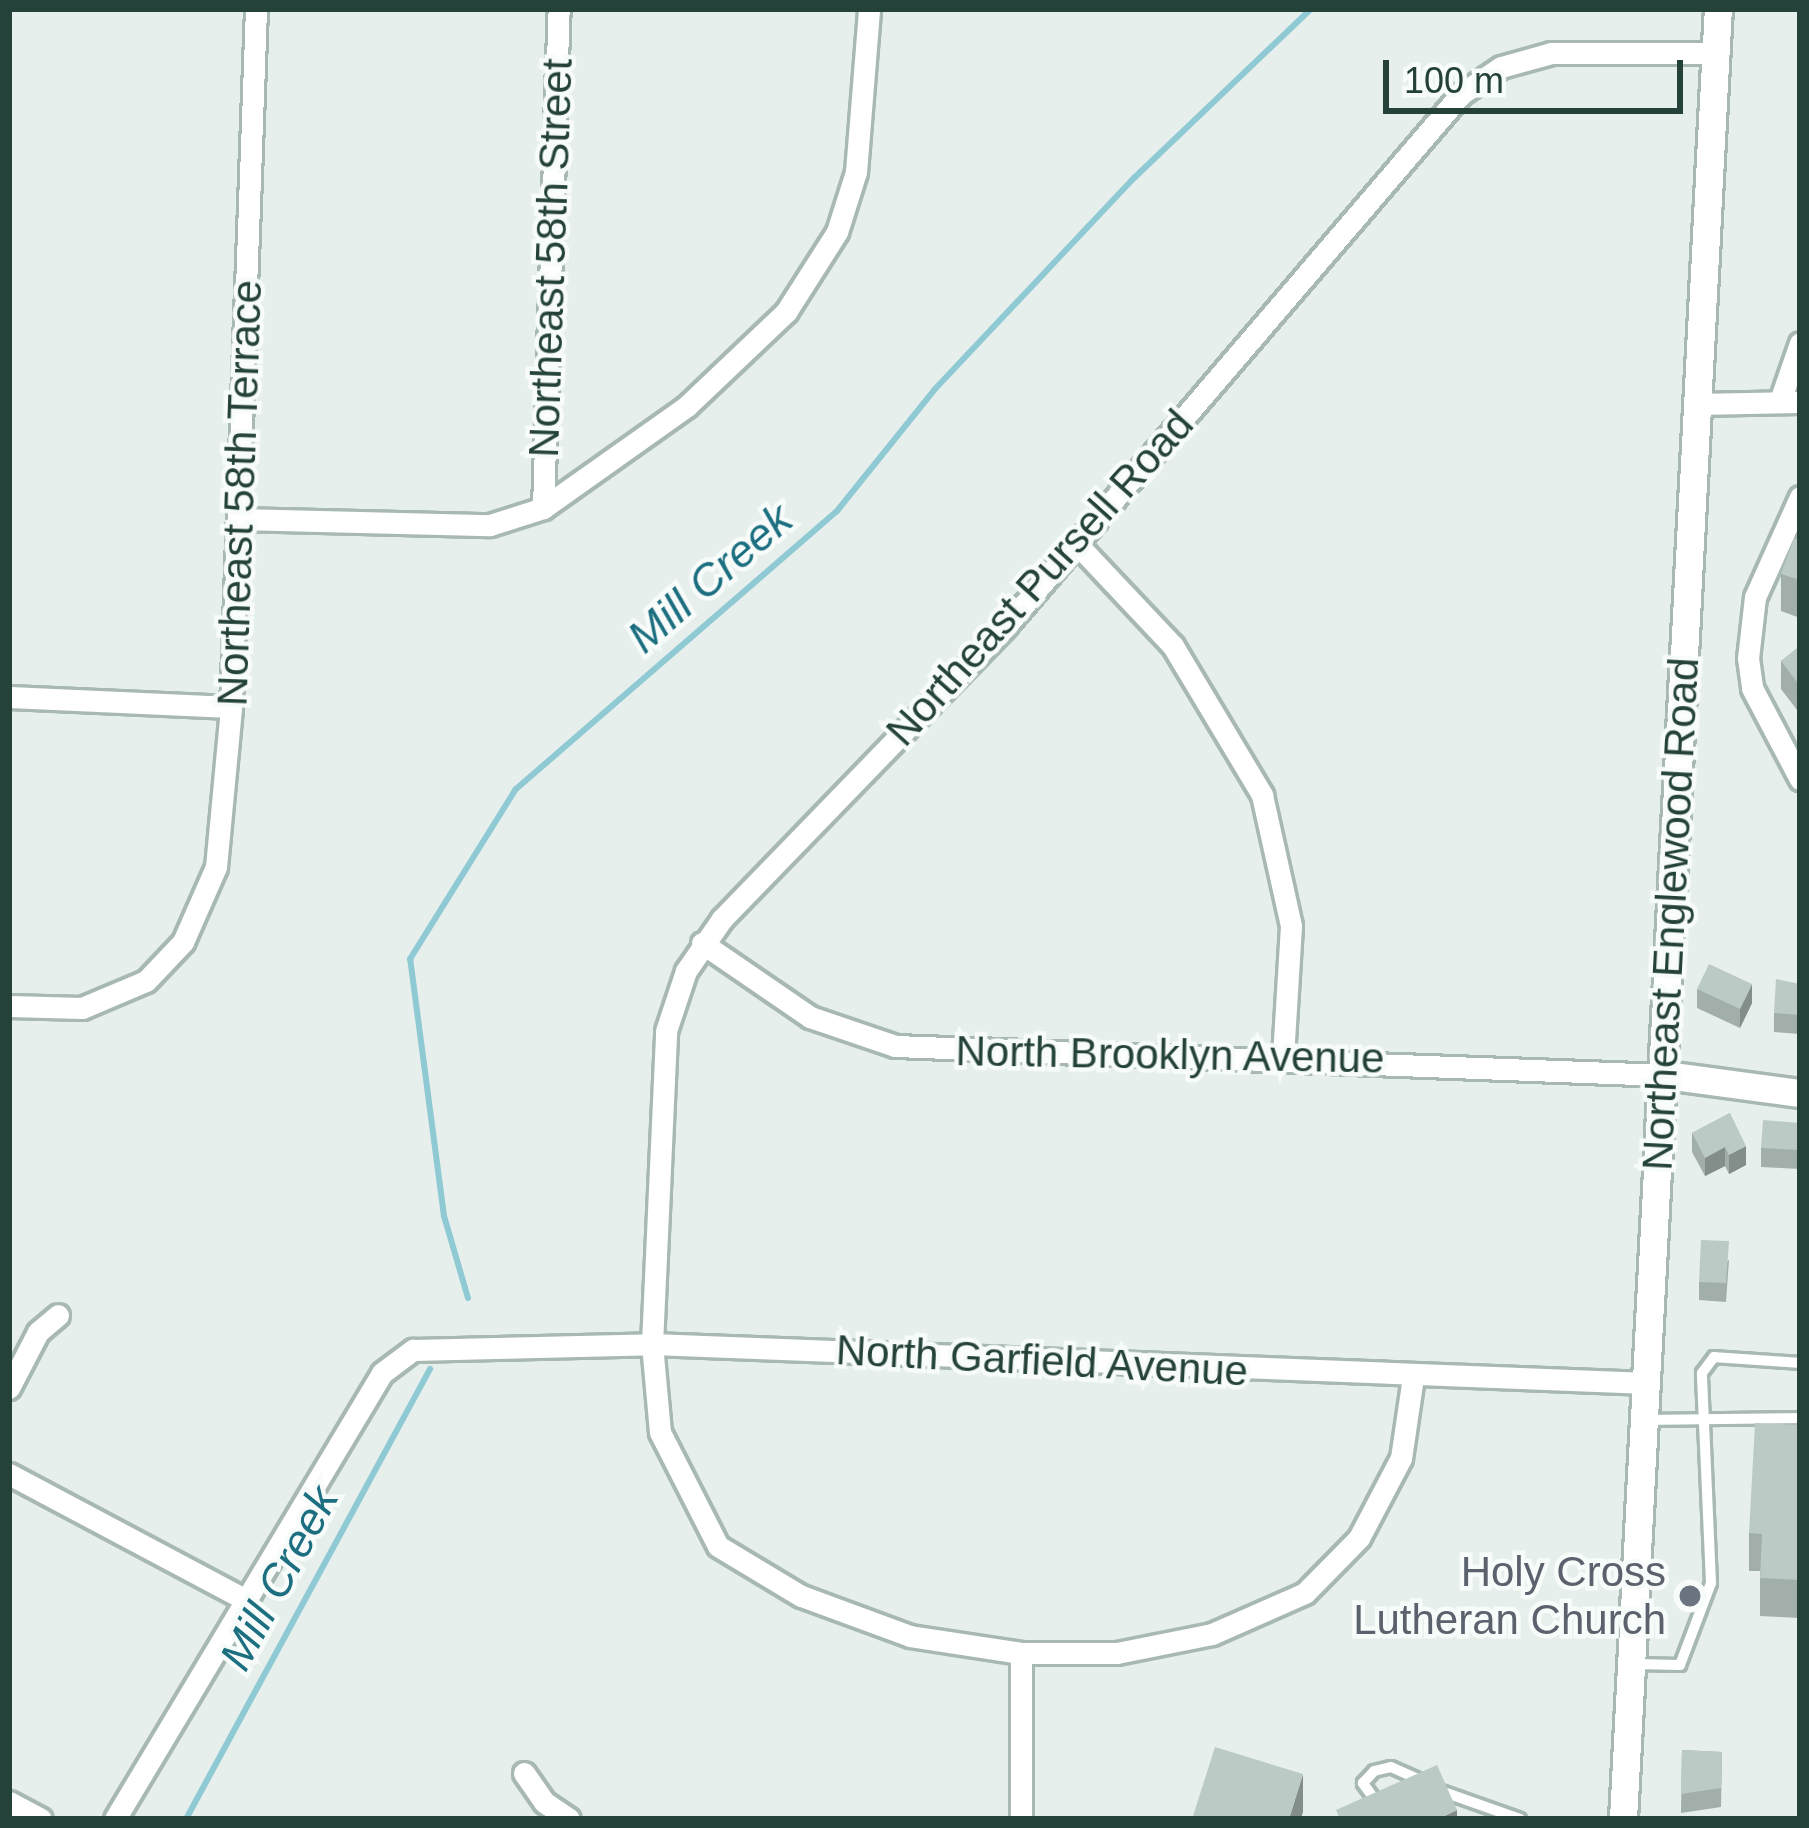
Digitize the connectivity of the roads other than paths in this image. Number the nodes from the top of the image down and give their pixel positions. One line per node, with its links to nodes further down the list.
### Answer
1 (256, 9): 11 (street, Northeast 58th Terrace)
2 (559, 9): 10 (street, Northeast 58th Street)
3 (869, 9): 10 (street)
4 (1718, 9): 5 (main road, Northeast Englewood Road)
5 (1715, 53): 8 (main road, Northeast Englewood Road); 12 (street, Northeast Pursell Road)
6 (1800, 343): 7 (street)
7 (1791, 400): 8 (street)
8 (1695, 404): 19 (main road, Northeast Englewood Road)
9 (1800, 497): 15 (street)
10 (542, 508): 11 (street)
11 (239, 519): 14 (street, Northeast 58th Terrace)
12 (1076, 543): 16 (street, Northeast Pursell Road); 18 (street)
13 (9, 698): 14 (street)
14 (231, 707): 17 (street, Northeast 58th Terrace)
15 (1800, 779)
16 (702, 944): 18 (street, North Brooklyn Avenue); 22 (street, Northeast Pursell Road)
17 (9, 1006)
18 (1283, 1057): 19 (street, North Brooklyn Avenue)
19 (1665, 1075): 20 (main road); 25 (main road, Northeast Englewood Road)
20 (1800, 1093)
21 (58, 1315): 26 (street)
22 (652, 1344): 24 (street, North Garfield Avenue); 31 (street, North Garfield Avenue); 32 (street, Northeast Pursell Road)
23 (1800, 1364): 29 (lane)
24 (1413, 1377): 25 (street, North Garfield Avenue); 32 (street, Northeast Pursell Road)
25 (1648, 1383): 28 (main road, Northeast Englewood Road)
26 (9, 1388)
27 (1800, 1418): 29 (lane)
28 (1646, 1420): 29 (lane); 33 (main road, Northeast Englewood Road)
29 (1702, 1422): 33 (lane)
30 (9, 1474): 31 (street)
31 (246, 1600): 40 (street)
32 (1021, 1653): 42 (street)
33 (1632, 1664): 44 (main road, Northeast Englewood Road)
34 (524, 1773): 41 (street)
35 (1436, 1789): 36 (lane); 38 (lane); 43 (lane)
36 (1421, 1795)
37 (9, 1802): 39 (street)
38 (1392, 1804)
39 (41, 1819)
40 (115, 1819)
41 (569, 1819)
42 (1021, 1819)
43 (1520, 1819)
44 (1623, 1819)

